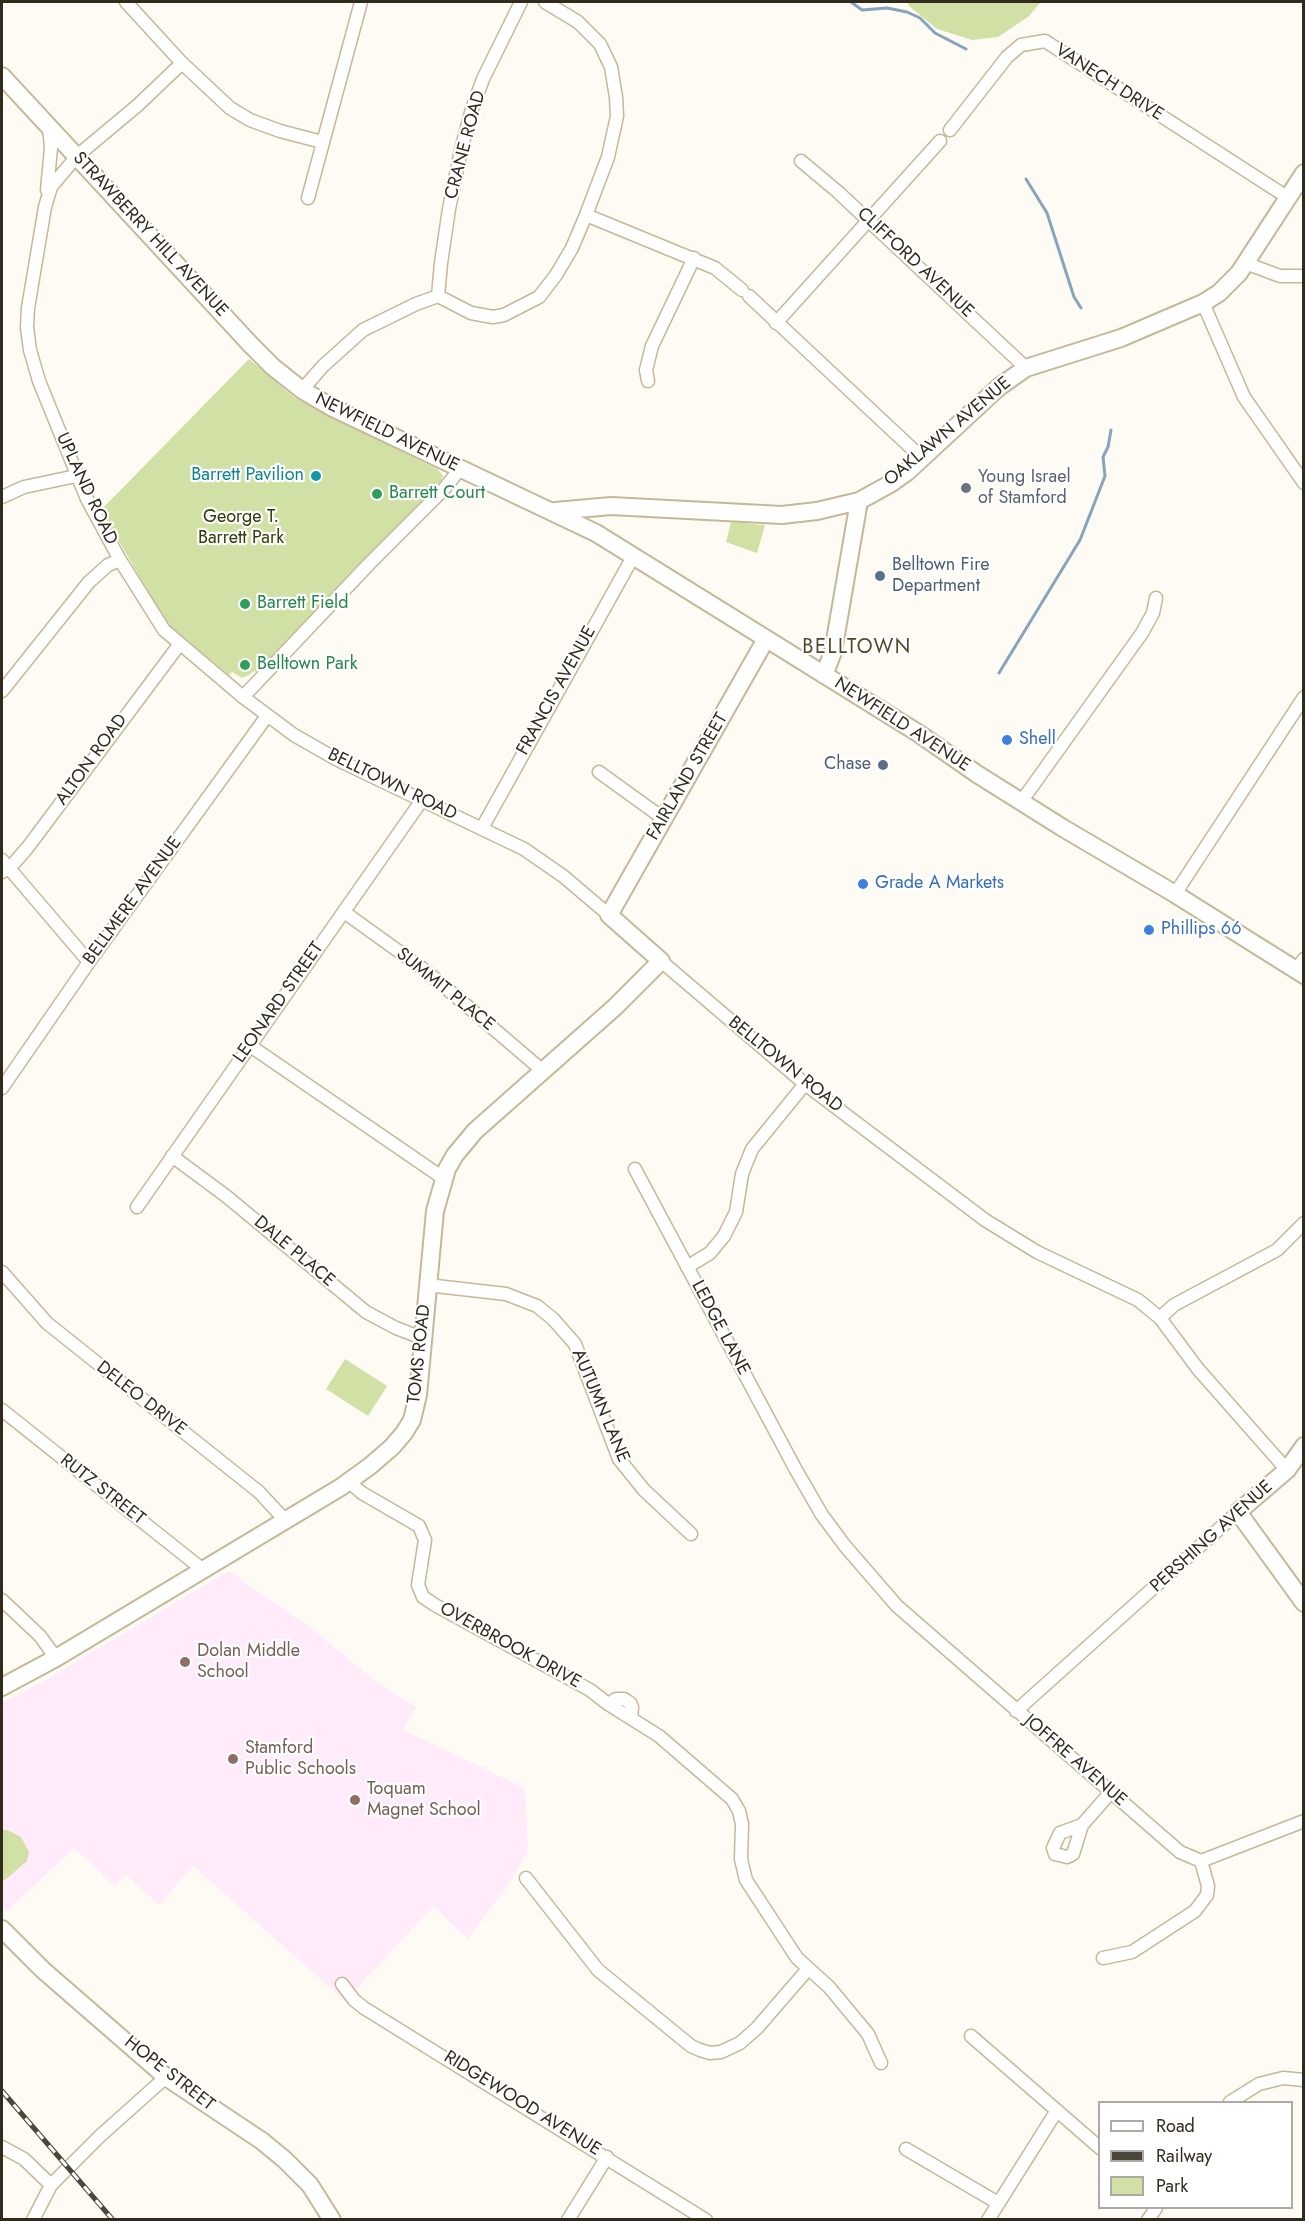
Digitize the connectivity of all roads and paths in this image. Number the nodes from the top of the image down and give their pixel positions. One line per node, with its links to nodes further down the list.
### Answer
1 (126, 2): 5 (street)
2 (362, 2): 10 (street)
3 (521, 2): 22 (street, CRANE ROAD)
4 (545, 2): 17 (street)
5 (182, 63): 10 (street); 11 (street, UPLAND ROAD)
6 (2, 76): 7 (street, STRAWBERRY HILL AVENUE)
7 (49, 126): 11 (street, STRAWBERRY HILL AVENUE); 16 (street, UPLAND ROAD)
8 (950, 130): 14 (street, VANECH DRIVE)
9 (940, 141): 18 (street)
10 (322, 142): 15 (street)
11 (77, 156): 16 (street, UPLAND ROAD); 27 (street, STRAWBERRY HILL AVENUE)
12 (801, 161): 18 (street, CLIFFORD AVENUE)
13 (1304, 173): 14 (street, OAKLAWN AVENUE)
14 (1287, 197): 20 (street, OAKLAWN AVENUE)
15 (308, 198)
16 (45, 207): 30 (street, UPLAND ROAD)
17 (586, 216): 19 (street); 22 (street)
18 (869, 222): 24 (street); 25 (street, CLIFFORD AVENUE)
19 (694, 258): 24 (street); 26 (street)
20 (1245, 263): 21 (street); 23 (street, OAKLAWN AVENUE)
21 (1304, 276)
22 (438, 296): 27 (street)
23 (1203, 303): 25 (street, OAKLAWN AVENUE); 31 (street)
24 (776, 323): 28 (street)
25 (1026, 368): 28 (street, OAKLAWN AVENUE)
26 (648, 381)
27 (303, 390): 29 (street, NEWFIELD AVENUE)
28 (922, 458): 33 (street, OAKLAWN AVENUE)
29 (460, 469): 34 (street, NEWFIELD AVENUE); 42 (street)
30 (76, 476): 32 (street); 36 (street, UPLAND ROAD)
31 (1304, 483)
32 (2, 497)
33 (859, 501): 34 (street, OAKLAWN AVENUE); 40 (street)
34 (555, 512): 35 (street, NEWFIELD AVENUE)
35 (634, 555): 38 (street, NEWFIELD AVENUE); 49 (street, FRANCIS AVENUE)
36 (120, 560): 39 (street, UPLAND ROAD); 41 (street)
37 (1156, 598): 47 (street)
38 (766, 639): 40 (street, NEWFIELD AVENUE); 48 (street, FAIRLAND STREET)
39 (179, 645): 42 (street, UPLAND ROAD); 50 (street, ALTON ROAD)
40 (824, 675): 47 (street, NEWFIELD AVENUE)
41 (2, 691)
42 (243, 697): 44 (street, UPLAND ROAD)
43 (1304, 697): 51 (street)
44 (267, 716): 46 (street, BELLTOWN ROAD); 55 (street, BELLMERE AVENUE)
45 (599, 772): 48 (street)
46 (422, 800): 49 (street, BELLTOWN ROAD); 52 (street, LEONARD STREET)
47 (1021, 801): 51 (street, NEWFIELD AVENUE)
48 (664, 819): 53 (street, FAIRLAND STREET)
49 (482, 828): 53 (street, BELLTOWN ROAD)
50 (4, 866): 55 (street)
51 (1175, 894): 56 (street, NEWFIELD AVENUE)
52 (344, 912): 57 (street, LEONARD STREET); 58 (street, SUMMIT PLACE)
53 (609, 915): 54 (street, BELLTOWN ROAD)
54 (661, 961): 58 (street, TOMS ROAD); 59 (street, BELLTOWN ROAD)
55 (89, 962): 60 (street, BELLMERE AVENUE)
56 (1301, 968)
57 (249, 1045): 61 (street, LEONARD STREET); 63 (street)
58 (543, 1071): 63 (street, TOMS ROAD)
59 (805, 1084): 66 (street, LEDGE LANE); 69 (street, BELLTOWN ROAD)
60 (2, 1088)
61 (172, 1156): 64 (street, LEONARD STREET); 70 (street, DALE PLACE)
62 (635, 1169): 66 (street)
63 (444, 1178): 68 (street, TOMS ROAD)
64 (137, 1207)
65 (1304, 1223): 69 (street)
66 (687, 1267): 79 (street, LEDGE LANE)
67 (2, 1272): 76 (street, DELEO DRIVE)
68 (427, 1285): 70 (street, TOMS ROAD); 77 (street, AUTUMN LANE)
69 (1160, 1318): 73 (street, PERSHING AVENUE)
70 (422, 1338): 74 (street, TOMS ROAD)
71 (2, 1410): 78 (street, RUTZ STREET)
72 (1304, 1446): 73 (street)
73 (1287, 1470): 75 (street, PERSHING AVENUE)
74 (348, 1481): 76 (street, TOMS ROAD); 92 (street, OVERBROOK DRIVE)
75 (1238, 1512): 81 (street); 84 (street, PERSHING AVENUE)
76 (285, 1520): 78 (street, TOMS ROAD)
77 (691, 1534)
78 (202, 1569): 82 (street, TOMS ROAD)
79 (874, 1579): 84 (street, JOFFRE AVENUE)
80 (2, 1600): 82 (street)
81 (1304, 1603)
82 (56, 1658): 83 (street, TOMS ROAD)
83 (2, 1687)
84 (1016, 1711): 85 (street, JOFFRE AVENUE)
85 (1111, 1792): 87 (street); 88 (street, JOFFRE AVENUE)
86 (1304, 1821): 88 (street)
87 (1082, 1825)
88 (1201, 1862): 91 (street)
89 (526, 1878): 92 (street)
90 (2, 1929): 96 (street, HOPE STREET)
91 (1103, 1958)
92 (808, 1969): 95 (street, OVERBROOK DRIVE)
93 (342, 1984): 103 (street, RIDGEWOOD AVENUE)
94 (971, 2036): 99 (street)
95 (881, 2063)
96 (166, 2077): 104 (street); 107 (street, HOPE STREET)
97 (1304, 2079): 98 (street)
98 (1233, 2101)
99 (1056, 2112): 100 (street); 105 (street)
100 (1098, 2146)
101 (2, 2147): 104 (street)
102 (906, 2149): 105 (street)
103 (607, 2157): 108 (street); 109 (street, RIDGEWOOD AVENUE)
104 (51, 2185): 106 (street)
105 (998, 2203): 110 (street)
106 (33, 2220)
107 (332, 2220)
108 (568, 2220)
109 (706, 2220)
110 (988, 2220)

